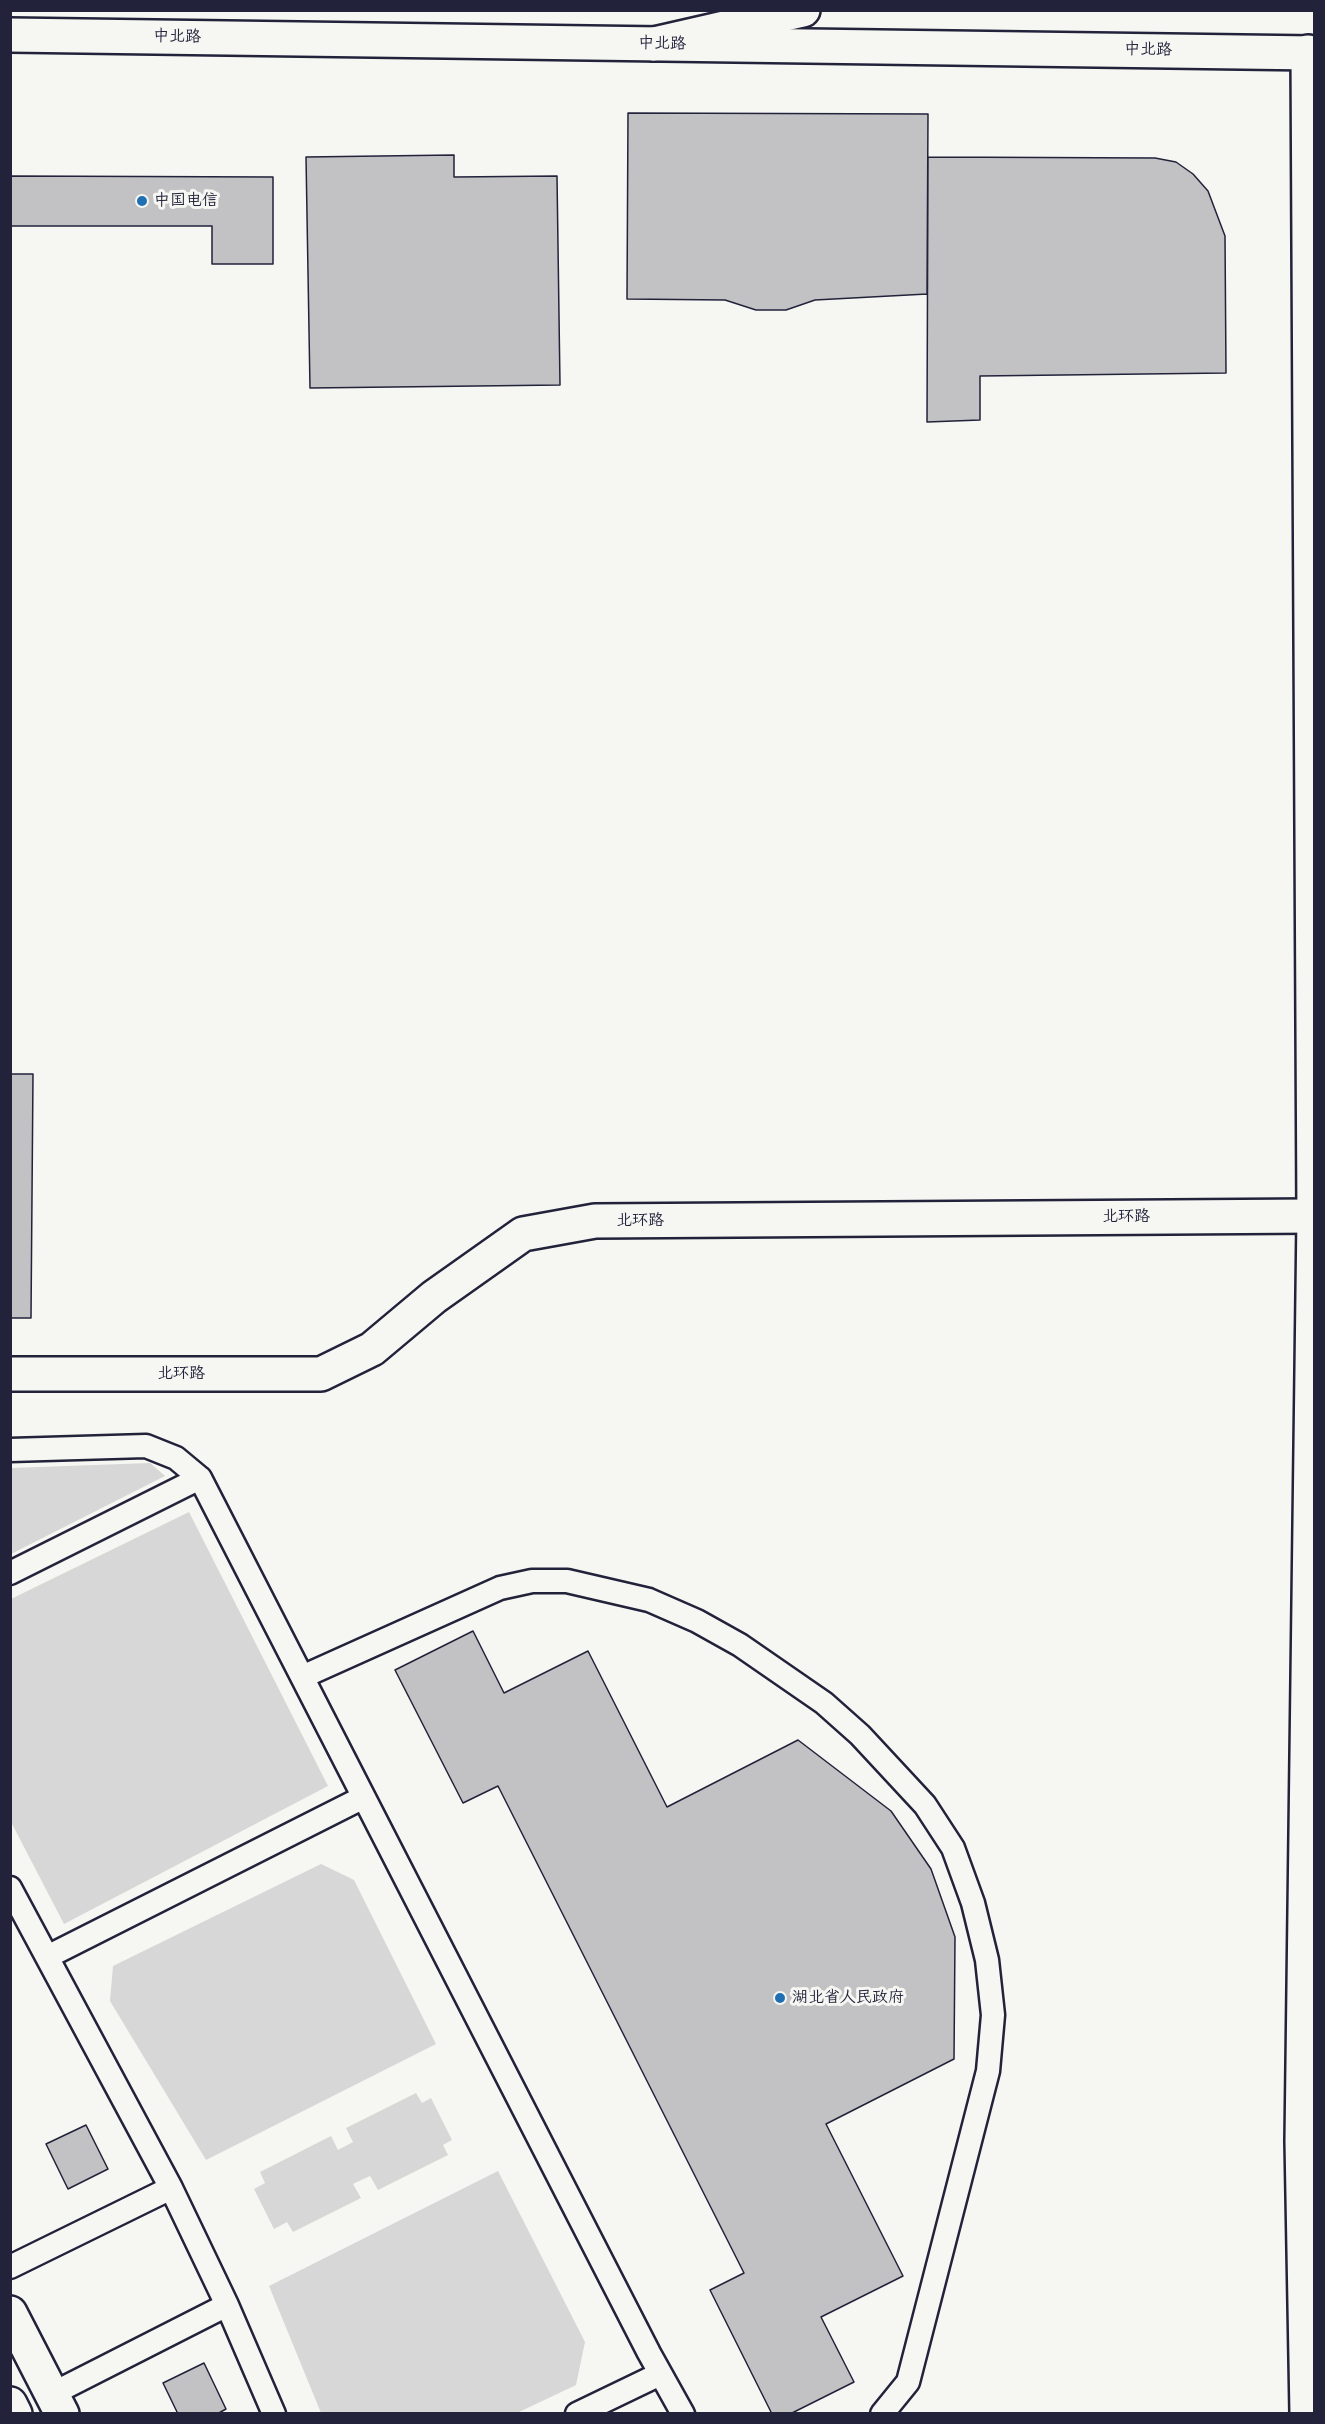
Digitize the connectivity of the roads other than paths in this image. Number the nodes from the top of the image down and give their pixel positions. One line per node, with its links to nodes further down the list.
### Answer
1 (803, 10): 3 (street)
2 (10, 35): 3 (street, 中北路)
3 (654, 44): 4 (street, 中北路)
4 (1311, 52): 5 (street)
5 (1314, 1216): 6 (street, 北环路); 14 (street)
6 (10, 1374)
7 (10, 1450): 8 (lane)
8 (200, 1478): 9 (lane); 10 (lane)
9 (10, 1573)
10 (302, 1677): 11 (lane); 26 (lane)
11 (363, 1798): 13 (lane); 19 (lane)
12 (10, 1888): 13 (lane)
13 (47, 1958): 15 (lane)
14 (1308, 2141): 27 (street)
15 (171, 2188): 16 (lane); 17 (lane)
16 (10, 2267)
17 (227, 2305): 21 (lane); 23 (lane)
18 (10, 2313): 21 (street)
19 (660, 2373): 24 (lane); 25 (lane)
20 (10, 2404): 22 (street)
21 (57, 2404)
22 (15, 2414)
23 (274, 2414)
24 (577, 2414)
25 (683, 2414)
26 (882, 2414)
27 (1307, 2414)

